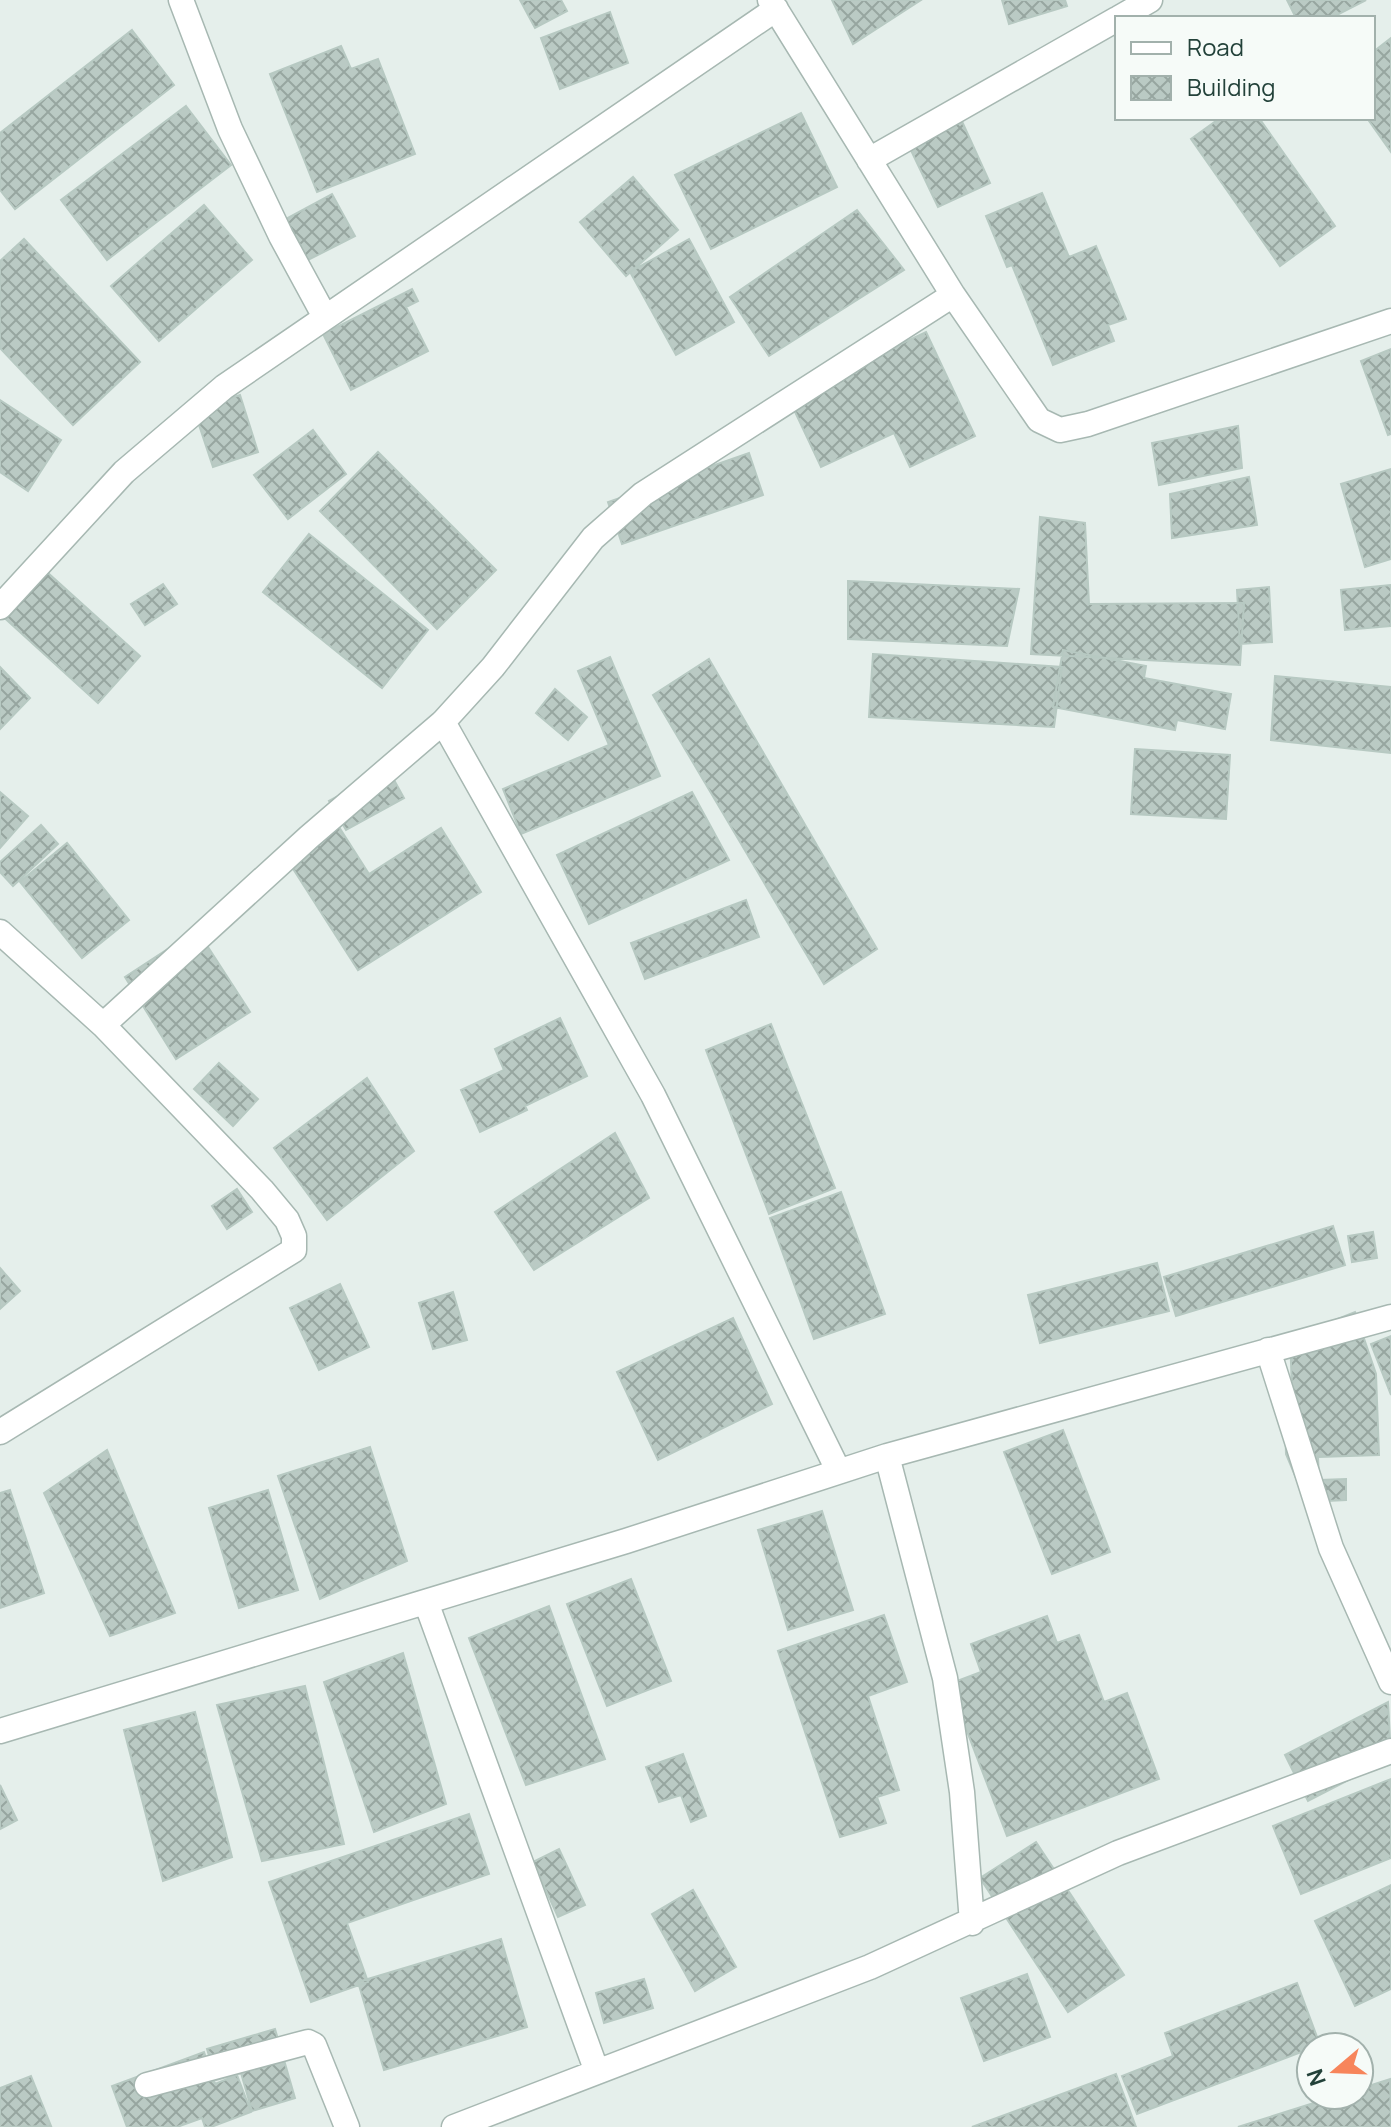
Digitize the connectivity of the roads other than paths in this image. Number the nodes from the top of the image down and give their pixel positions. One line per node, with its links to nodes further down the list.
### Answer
1 (181, 0): 8 (street)
2 (1150, 0): 4 (street)
3 (773, 4): 6 (street); 8 (street)
4 (1122, 16)
5 (1115, 20): 6 (street)
6 (869, 160): 7 (street)
7 (953, 295): 9 (street); 11 (street)
8 (325, 317): 10 (street)
9 (1391, 321)
10 (0, 607)
11 (443, 722): 13 (street); 18 (street)
12 (0, 932): 13 (street)
13 (103, 1025): 16 (street)
14 (1391, 1317): 15 (street)
15 (1268, 1350): 17 (street); 20 (street)
16 (0, 1432)
17 (887, 1456): 18 (street); 23 (street)
18 (838, 1470): 19 (street)
19 (426, 1602): 21 (street); 24 (street)
20 (1391, 1682)
21 (0, 1731)
22 (1391, 1751): 23 (street)
23 (972, 1923): 24 (street)
24 (597, 2072): 27 (street)
25 (147, 2085): 26 (street)
26 (347, 2127)
27 (454, 2127)

